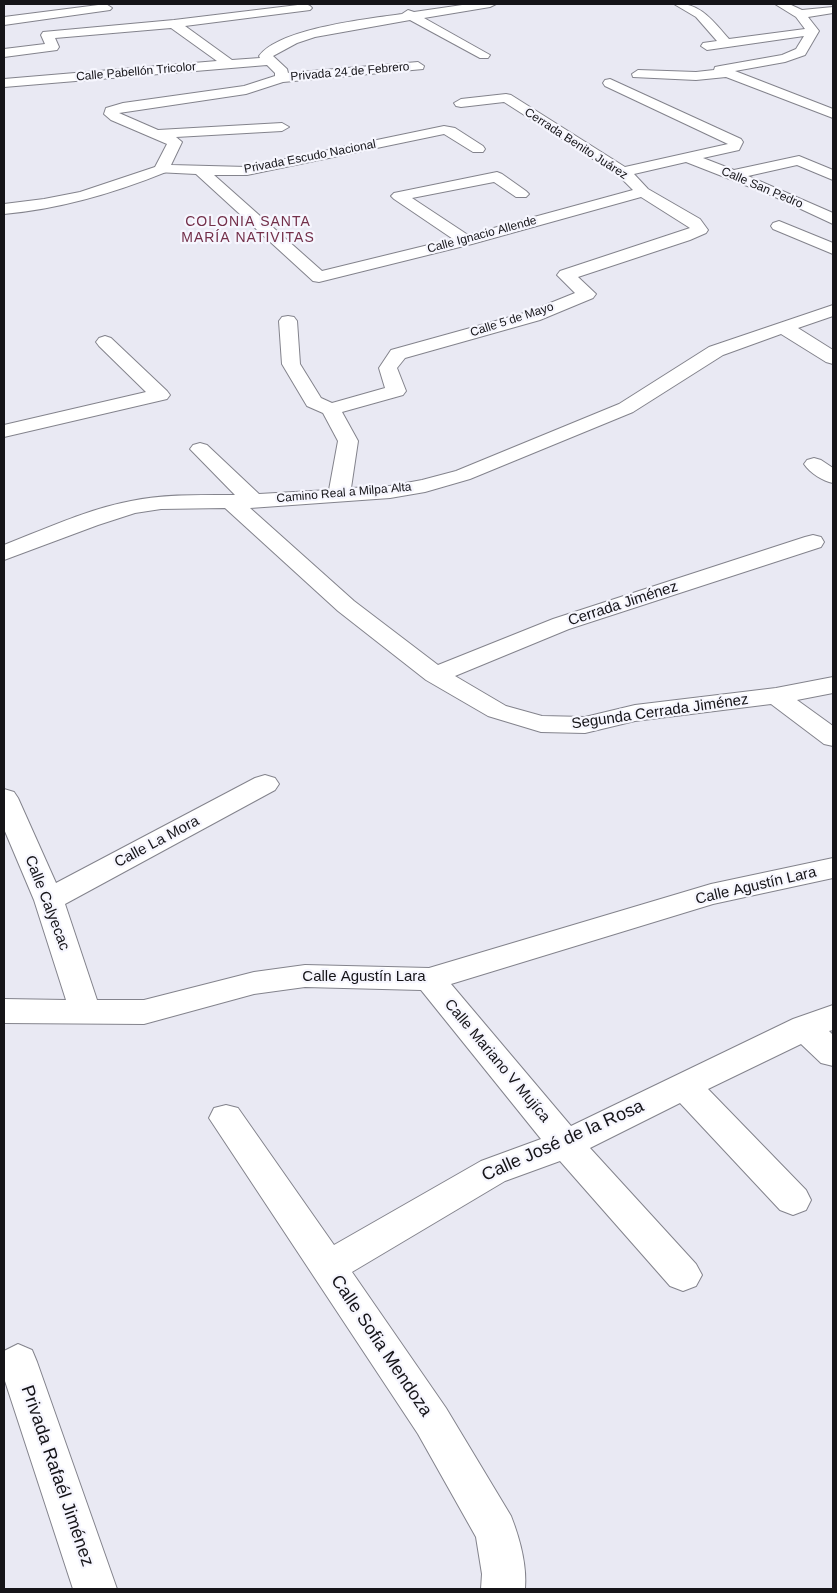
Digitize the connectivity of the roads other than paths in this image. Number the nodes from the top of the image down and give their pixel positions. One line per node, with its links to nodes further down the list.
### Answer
1 (490, 4): 9 (street)
2 (680, 4): 14 (street)
3 (781, 4): 8 (street)
4 (103, 6): 10 (street); 12 (street)
5 (306, 8): 11 (street)
6 (397, 8): 9 (street)
7 (833, 10): 8 (street)
8 (800, 14): 13 (street)
9 (414, 16): 17 (street); 19 (street)
10 (4, 21)
11 (174, 24): 12 (street); 20 (street)
12 (128, 27): 16 (street)
13 (813, 30): 14 (street); 22 (street)
14 (726, 42): 15 (street)
15 (707, 46)
16 (4, 53)
17 (484, 54)
18 (653, 60): 24 (street)
19 (269, 61): 20 (street, Calle Pabellón Tricolor); 25 (street)
20 (229, 64): 26 (street, Calle Pabellón Tricolor)
21 (418, 66): 25 (street, Privada 24 de Febrero)
22 (723, 71): 24 (street); 29 (street)
23 (638, 74): 24 (street)
24 (676, 75)
25 (281, 78): 31 (street, Privada 24 de Febrero)
26 (4, 83)
27 (610, 83): 33 (street)
28 (461, 103): 36 (street, Cerrada Benito Juárez)
29 (833, 114)
30 (282, 127): 31 (street)
31 (159, 134): 34 (street)
32 (478, 149): 35 (street, Privada Escudo Nacional)
33 (689, 158): 36 (street); 37 (street, Calle San Pedro)
34 (161, 169): 35 (street, Privada Escudo Nacional); 41 (street)
35 (200, 171): 44 (street, Calle Ignacio Allende)
36 (624, 172): 39 (street, Cerrada Benito Juárez)
37 (733, 175): 38 (street); 42 (street, Calle San Pedro)
38 (833, 175)
39 (643, 192): 44 (street, Calle Ignacio Allende); 51 (street, Calle 5 de Mayo)
40 (521, 194): 44 (street)
41 (4, 209)
42 (833, 219)
43 (778, 226): 45 (street)
44 (466, 241)
45 (833, 249)
46 (833, 310): 48 (street, Camino Real a Milpa Alta)
47 (288, 321): 51 (street)
48 (784, 328): 50 (street); 56 (street, Camino Real a Milpa Alta)
49 (105, 342): 52 (street)
50 (833, 358)
51 (331, 409): 56 (street)
52 (4, 431)
53 (200, 449): 58 (street)
54 (814, 464): 55 (street)
55 (833, 477)
56 (339, 496): 58 (street, Camino Real a Milpa Alta)
57 (230, 501): 58 (street, Camino Real a Milpa Alta); 60 (street, Camino Real a Milpa Alta); 61 (street, Segunda Cerrada Jiménez)
58 (254, 501)
59 (813, 542): 61 (street, Cerrada Jiménez)
60 (4, 553)
61 (436, 675): 63 (street, Segunda Cerrada Jiménez)
62 (833, 685): 63 (street, Segunda Cerrada Jiménez)
63 (776, 696): 64 (street)
64 (833, 738)
65 (266, 784): 68 (street, Calle La Mora)
66 (4, 798): 68 (street, Calle Calyecac)
67 (833, 868): 69 (street, Calle Agustín Lara)
68 (49, 900): 70 (street, Calle Calyecac)
69 (429, 979): 70 (street, Calle Agustín Lara); 76 (street, Calle Mariano V Mujíca)
70 (85, 1010): 71 (street, Calle Agustín Lara)
71 (4, 1011)
72 (819, 1022): 73 (street); 74 (street, Calle José de la Rosa)
73 (833, 1054)
74 (684, 1086): 76 (street, Calle José de la Rosa); 77 (street)
75 (226, 1118): 78 (street, Calle Sofia Mendoza)
76 (566, 1144): 78 (street, Calle José de la Rosa); 79 (street, Calle Mariano V Mujíca)
77 (793, 1200)
78 (328, 1267): 82 (street, Calle Sofia Mendoza)
79 (683, 1275)
80 (18, 1362): 81 (street, Privada Rafaél Jiménez)
81 (95, 1589)
82 (502, 1589)

